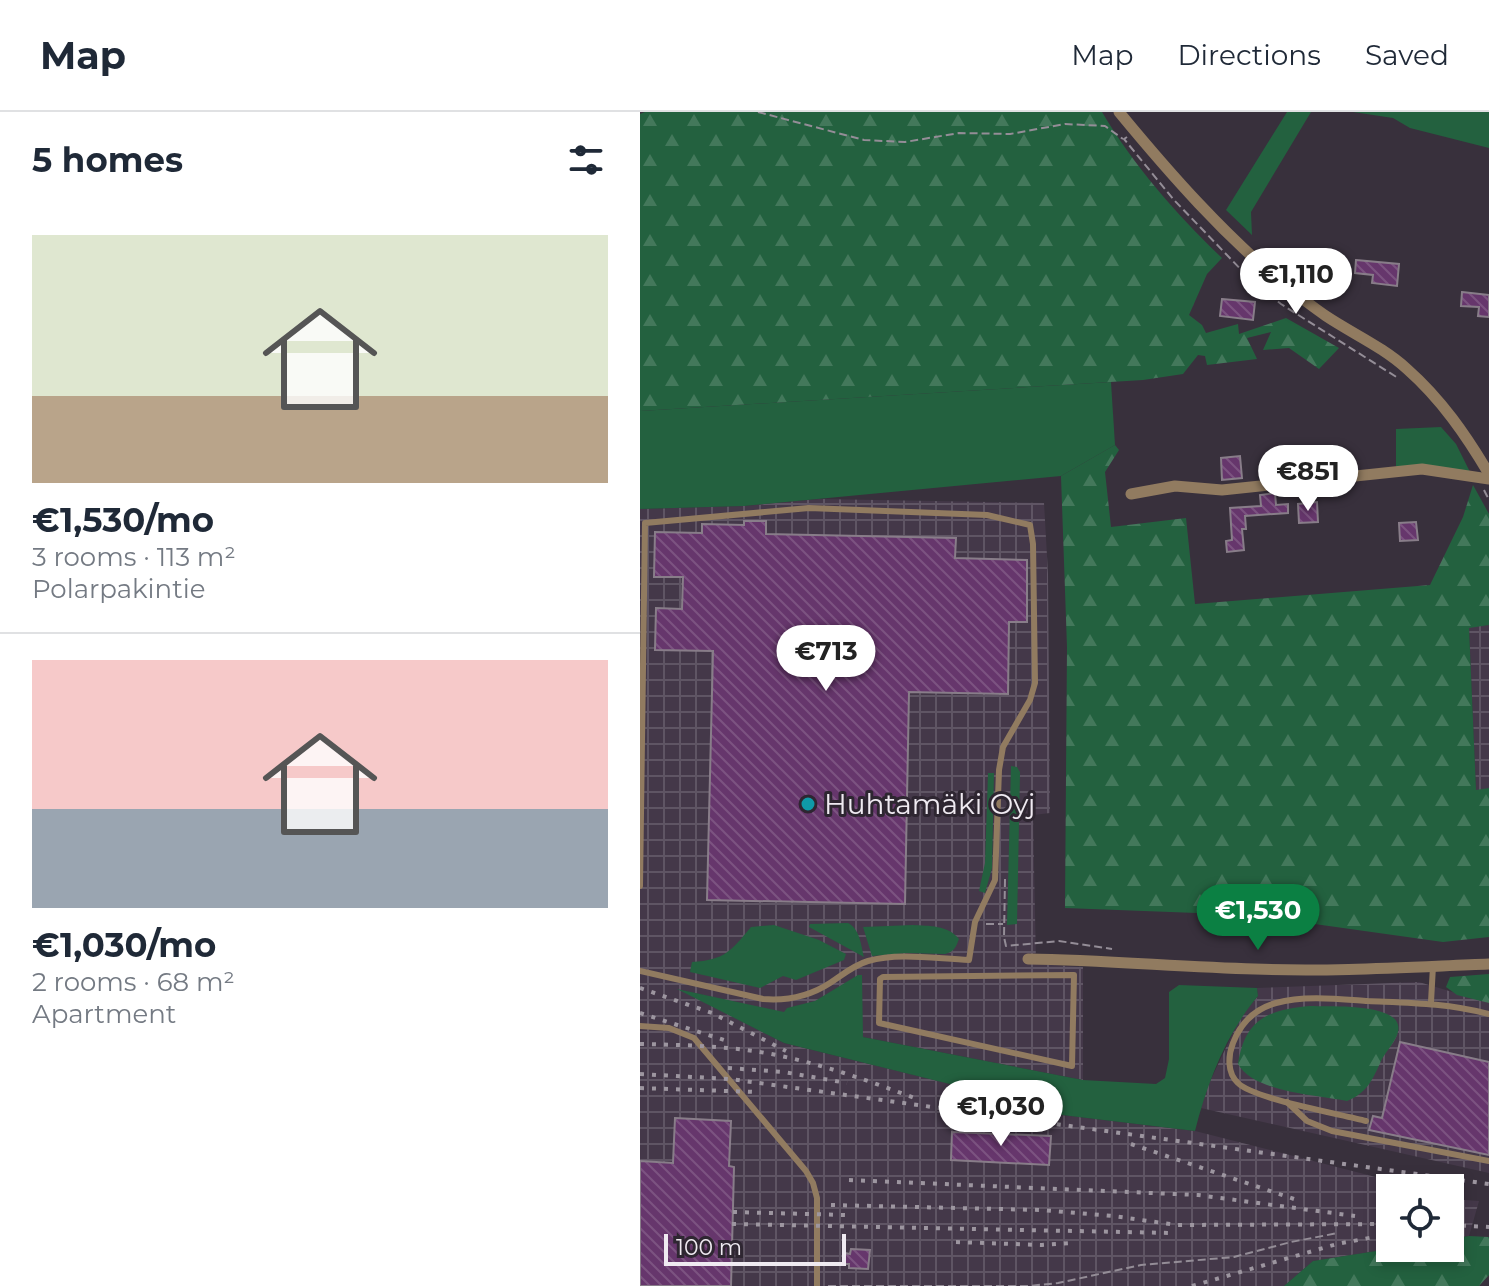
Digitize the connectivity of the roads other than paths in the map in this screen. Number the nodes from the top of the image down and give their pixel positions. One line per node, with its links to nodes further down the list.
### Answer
1 (1119, 112): 2 (street)
2 (1489, 476): 3 (street)
3 (1131, 494)
4 (642, 523): 5 (lane); 9 (lane)
5 (640, 886)
6 (1033, 959): 8 (street); 10 (lane)
7 (1489, 964): 8 (street)
8 (1433, 966): 11 (lane)
9 (640, 971)
10 (1038, 976): 10 (lane)
11 (1431, 1002): 12 (lane); 14 (lane)
12 (1489, 1014)
13 (640, 1026): 17 (lane)
14 (1287, 1102): 15 (lane); 16 (lane)
15 (1366, 1121)
16 (1489, 1161)
17 (818, 1286)

